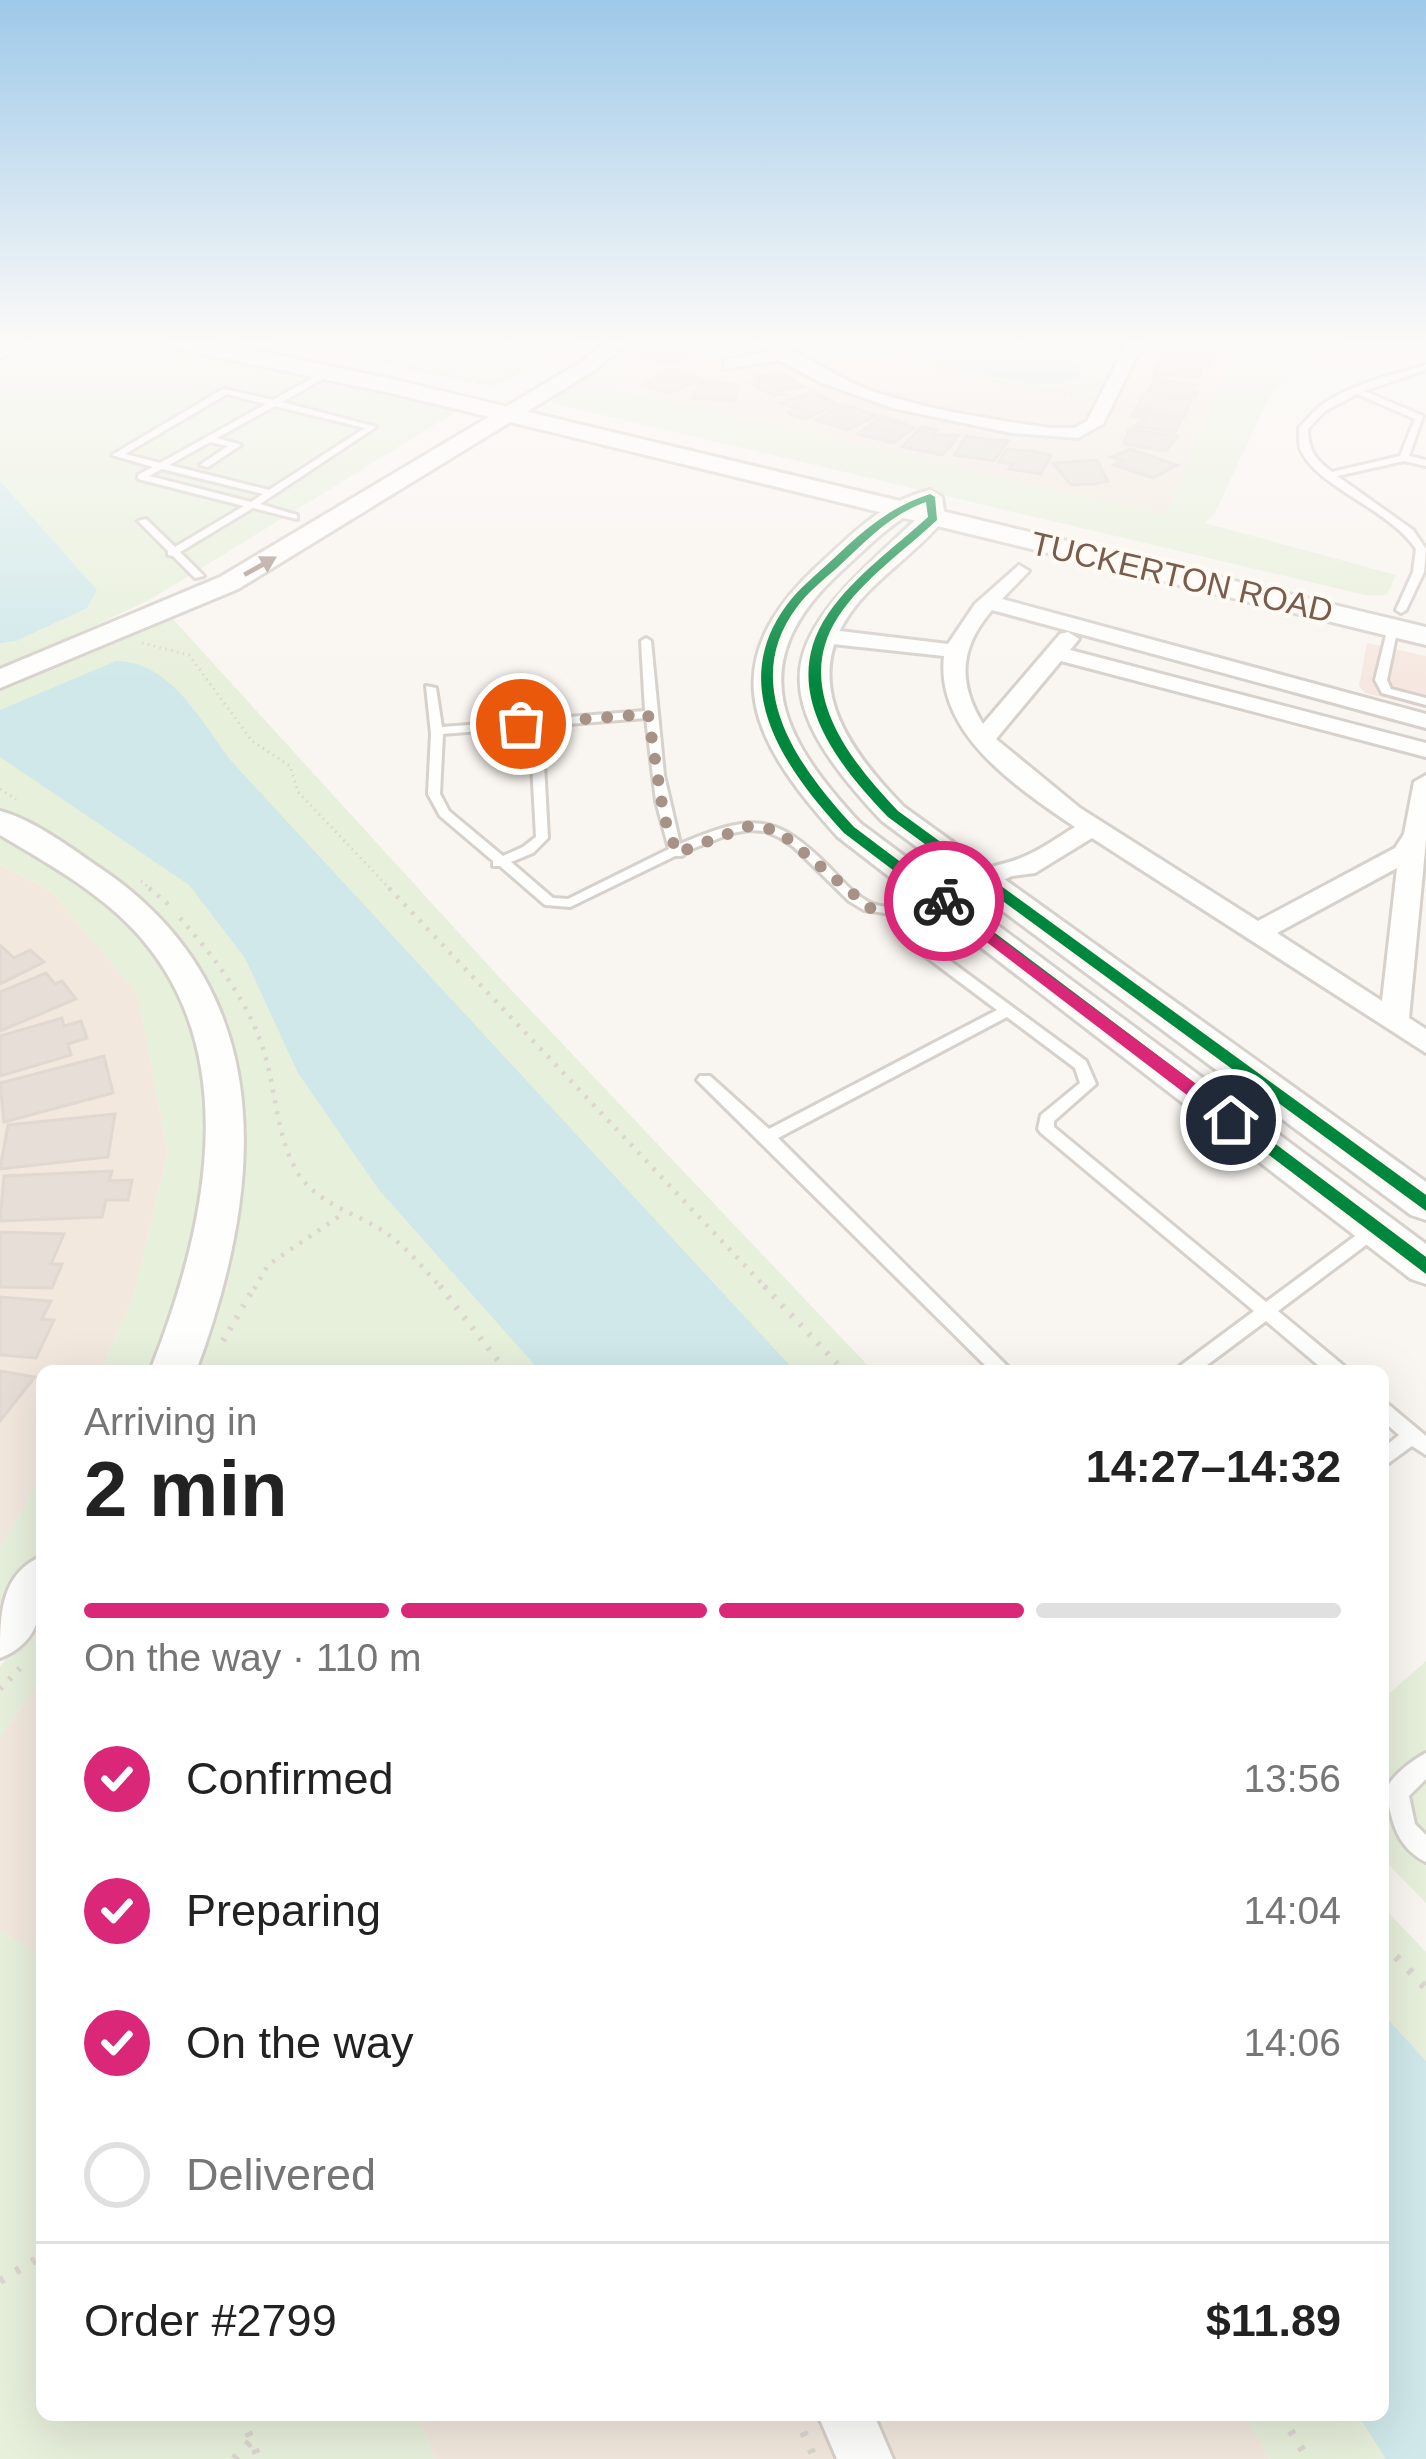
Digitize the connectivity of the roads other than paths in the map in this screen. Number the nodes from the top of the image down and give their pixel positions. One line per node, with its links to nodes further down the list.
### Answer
1 (117, 454): 13 (lane)
2 (182, 454): 13 (lane)
3 (222, 454): 14 (lane)
4 (331, 454): 16 (lane)
5 (409, 454): 20 (street)
6 (428, 454): 29 (street, one-way to 6)
7 (695, 454): 18 (main road, TUCKERTON ROAD)
8 (712, 454): 19 (main road, TUCKERTON ROAD)
9 (1307, 454): 15 (lane)
10 (1406, 454): 11 (lane)
11 (1404, 458): 12 (lane); 15 (lane)
12 (1426, 463)
13 (162, 465): 16 (lane); 17 (lane)
14 (205, 465)
15 (1327, 476): 26 (lane)
16 (272, 493): 17 (lane)
17 (252, 506): 20 (lane); 22 (lane)
18 (895, 508): 19 (main road, TUCKERTON ROAD); 28 (street)
19 (931, 508): 26 (main road, TUCKERTON ROAD); 30 (street)
20 (294, 517): 24 (street)
21 (143, 521): 22 (lane)
22 (172, 553): 24 (lane)
23 (1018, 571): 25 (street)
24 (199, 576): 29 (street)
25 (988, 602): 27 (street); 33 (street)
26 (1407, 618): 31 (main road, TUCKERTON ROAD); 37 (lane)
27 (1078, 626): 34 (street); 39 (street)
28 (778, 629): 30 (street); 51 (street)
29 (120, 636): 35 (street)
30 (823, 636): 33 (street); 50 (street)
31 (1426, 636)
32 (646, 641): 38 (lane)
33 (955, 651): 42 (street)
34 (1056, 653): 42 (street); 43 (street)
35 (0, 679)
36 (430, 688): 41 (lane)
37 (1426, 702)
38 (648, 714): 40 (lane); 48 (lane)
39 (1426, 721)
40 (536, 723): 41 (lane); 49 (lane)
41 (436, 731): 49 (lane)
42 (983, 739): 46 (street)
43 (1426, 750)
44 (1426, 782): 47 (street)
45 (10, 811): 63 (street)
46 (1082, 831): 50 (street); 53 (street)
47 (1412, 844): 53 (street); 55 (street)
48 (677, 853): 49 (lane); 52 (lane)
49 (498, 862)
50 (995, 874): 51 (street); 59 (street)
51 (942, 900): 52 (lane); 60 (street)
52 (895, 910): 54 (lane)
53 (1257, 933): 55 (street)
54 (1009, 1010): 58 (lane); 62 (lane)
55 (1394, 1020): 56 (street)
56 (1426, 1043)
57 (705, 1080): 58 (lane)
58 (767, 1137): 64 (lane)
59 (1426, 1204)
60 (1376, 1229): 61 (street); 62 (lane)
61 (1426, 1267)
62 (1267, 1310): 65 (lane); 66 (lane)
63 (175, 1365)
64 (997, 1365)
65 (1194, 1365)
66 (1331, 1365)
67 (1389, 1415): 68 (lane)
68 (1419, 1441): 69 (lane)
69 (1389, 1456)
70 (36, 1595): 71 (street)
71 (18, 1643)
72 (1426, 1764): 73 (lane)
73 (1426, 1850)
74 (849, 2421): 75 (street)
75 (865, 2459)

